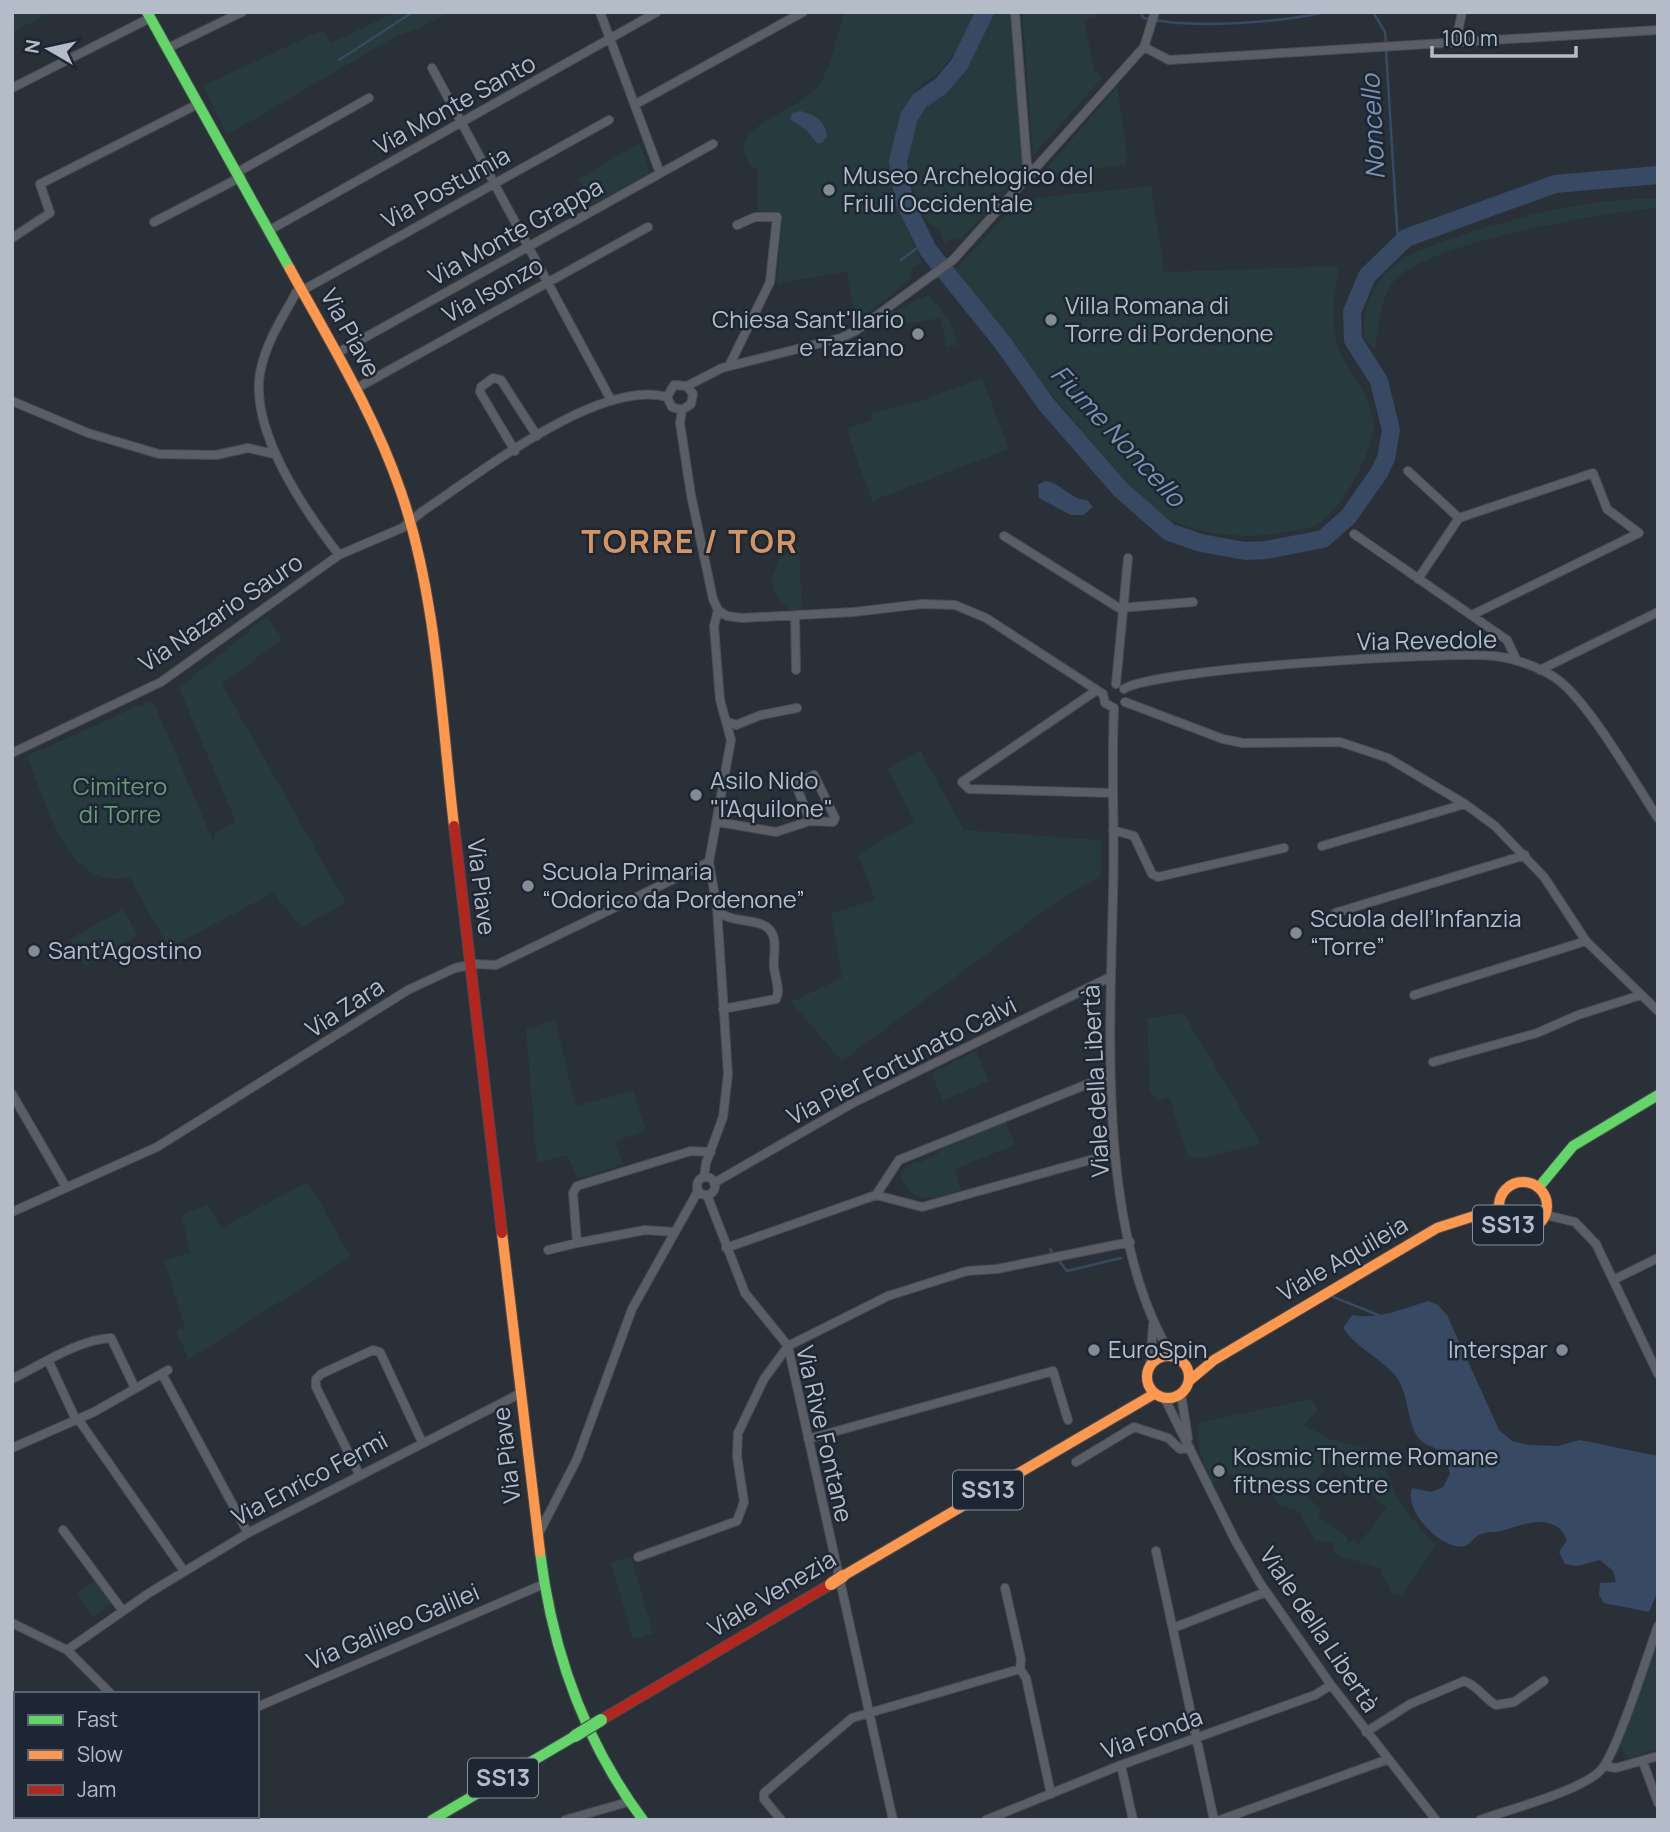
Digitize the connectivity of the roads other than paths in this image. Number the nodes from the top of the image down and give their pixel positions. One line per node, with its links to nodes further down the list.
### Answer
1 (242, 12): 13 (street)
2 (600, 12): 10 (street)
3 (657, 12): 10 (street, Via Monte Santo)
4 (803, 12): 18 (street)
5 (1015, 12): 23 (street)
6 (1155, 12): 12 (street)
7 (1462, 12): 11 (street)
8 (149, 15): 13 (street, Via Piave); 15 (street)
9 (1658, 30): 11 (street)
10 (610, 39): 18 (street); 20 (street, Via Monte Santo)
11 (1456, 41): 12 (street)
12 (1144, 47): 23 (street)
13 (168, 48): 17 (street, Via Piave)
14 (432, 68): 20 (street)
15 (12, 88)
16 (369, 98): 24 (street)
17 (198, 104): 24 (street, Via Piave); 30 (street)
18 (636, 104): 22 (street)
19 (609, 120): 25 (street, Via Postumia)
20 (462, 123): 25 (street); 29 (street, Via Monte Santo)
21 (713, 144): 22 (street, Via Monte Grappa)
22 (660, 173): 31 (street, Via Monte Grappa)
23 (1032, 173): 35 (street)
24 (239, 175): 26 (street); 29 (street, Via Piave)
25 (495, 183): 31 (street); 33 (street, Via Postumia)
26 (154, 222)
27 (737, 225): 35 (street)
28 (648, 227): 32 (street, Via Isonzo)
29 (270, 230): 33 (street, Via Piave)
30 (12, 238)
31 (530, 247): 32 (street); 34 (street, Via Monte Grappa)
32 (547, 283): 37 (street, Via Isonzo); 39 (street)
33 (301, 288): 34 (street, Via Piave); 44 (street)
34 (337, 353): 37 (street, Via Piave)
35 (729, 366): 36 (street)
36 (688, 386): 38 (street); 41 (street)
37 (356, 388): 47 (street, Via Piave)
38 (667, 397): 39 (street, Via Nazario Sauro); 41 (street)
39 (611, 400): 42 (street, Via Nazario Sauro)
40 (12, 401): 44 (street)
41 (682, 410): 55 (street)
42 (537, 436): 43 (street, Via Nazario Sauro); 43 (street)
43 (515, 451): 47 (street, Via Nazario Sauro)
44 (274, 454): 50 (street)
45 (1408, 471): 46 (street)
46 (1460, 518): 52 (street); 57 (street)
47 (412, 521): 50 (street, Via Nazario Sauro); 82 (street, Via Piave)
48 (1354, 534): 52 (street)
49 (1004, 536): 54 (street)
50 (339, 555): 68 (street, Via Nazario Sauro)
51 (1128, 558): 54 (street)
52 (1418, 579): 57 (street)
53 (1193, 602): 54 (street)
54 (1123, 608): 62 (street)
55 (718, 610): 58 (street); 67 (street)
56 (1658, 612): 61 (street)
57 (1472, 614): 59 (street)
58 (795, 615): 60 (street); 63 (street)
59 (1517, 661): 61 (street, Via Revedole); 62 (street, Via Revedole)
60 (796, 670)
61 (1540, 670): 71 (street, Via Revedole)
62 (1120, 687): 63 (street); 64 (street)
63 (1100, 692): 66 (street); 69 (street)
64 (1125, 702): 66 (street); 70 (street)
65 (797, 708): 67 (street)
66 (1114, 708): 69 (street, Viale della Libertà)
67 (728, 722): 73 (street)
68 (12, 753)
69 (1113, 793): 74 (street, Viale della Libertà)
70 (1465, 804): 75 (street); 77 (street)
71 (1658, 818)
72 (810, 821): 72 (street); 73 (street)
73 (718, 822): 78 (street)
74 (1113, 830): 76 (street); 83 (street, Viale della Libertà)
75 (1322, 846)
76 (1284, 848)
77 (1525, 855): 80 (street); 81 (street)
78 (709, 862): 79 (street); 82 (street, Via Zara)
79 (717, 908): 86 (street); 86 (street)
80 (1335, 913)
81 (1586, 941): 84 (street); 85 (street)
82 (470, 964): 96 (street, Via Zara); 122 (street, Via Piave)
83 (1110, 977): 89 (street, Viale della Libertà); 95 (street, Via Pier Fortunato Calvi)
84 (1414, 995)
85 (1641, 995): 87 (street); 88 (street)
86 (723, 1009): 92 (street)
87 (1658, 1011)
88 (1433, 1062)
89 (1110, 1075): 93 (street, Viale della Libertà); 100 (street)
90 (12, 1094): 96 (street)
91 (1658, 1095): 97 (street, SS13)
92 (711, 1152): 94 (street); 106 (street)
93 (1115, 1153): 100 (street); 105 (street, Viale della Libertà)
94 (704, 1177): 95 (street); 98 (street)
95 (714, 1183): 99 (street)
96 (66, 1187): 102 (street, Via Zara)
97 (1539, 1187): 101 (street, SS13); 103 (street, SS13)
98 (698, 1191): 99 (street); 104 (street)
99 (708, 1195): 107 (street, Via Rive Fontane)
100 (876, 1195): 107 (street)
101 (1499, 1208): 103 (street, SS13); 114 (street, Viale Aquileia / SS13)
102 (12, 1212)
103 (1546, 1215): 110 (street)
104 (675, 1232): 106 (street); 136 (street)
105 (1130, 1242): 111 (street, Viale della Libertà); 112 (street)
106 (577, 1243): 108 (street)
107 (726, 1248): 112 (street, Via Rive Fontane)
108 (548, 1251)
109 (1658, 1258): 110 (street)
110 (1613, 1280): 117 (street)
111 (1153, 1325): 113 (street, Viale della Libertà); 116 (street, Viale della Libertà)
112 (788, 1346): 128 (street, Via Rive Fontane); 138 (street)
113 (1176, 1358): 114 (street); 116 (street); 119 (street)
114 (1214, 1360): 119 (street, Viale Aquileia / SS13)
115 (49, 1362): 118 (street); 121 (street); 126 (street)
116 (1150, 1366): 120 (street, SS13)
117 (1657, 1370)
118 (12, 1379)
119 (1189, 1381): 123 (street, Viale Aquileia / SS13)
120 (1147, 1382): 124 (street); 125 (street, Viale Venezia / SS13)
121 (135, 1388): 126 (street); 135 (street)
122 (521, 1393): 129 (street, Via Enrico Fermi); 136 (street, Via Piave)
123 (1181, 1394): 124 (street, SS13); 130 (street, Viale della Libertà)
124 (1159, 1396): 125 (street, Viale Venezia / SS13); 130 (street, Viale della Libertà)
125 (1133, 1405): 164 (street, Viale Venezia / SS13, bridge)
126 (77, 1419): 131 (street); 139 (street)
127 (1068, 1420): 128 (street)
128 (808, 1439): 153 (street, Via Rive Fontane)
129 (422, 1442): 133 (street, Via Enrico Fermi); 133 (street)
130 (1189, 1445): 132 (street); 142 (street, Viale della Libertà)
131 (12, 1448)
132 (1076, 1462)
133 (359, 1475): 135 (street, Via Enrico Fermi)
134 (63, 1530): 143 (street)
135 (248, 1533): 139 (street, Via Enrico Fermi)
136 (538, 1537): 140 (street, Via Piave)
137 (1156, 1551): 146 (street)
138 (638, 1556)
139 (184, 1571): 143 (street, Via Enrico Fermi)
140 (544, 1584): 152 (street, Via Galileo Galilei); 162 (street, Via Piave)
141 (1005, 1588): 148 (street)
142 (1266, 1592): 146 (street); 150 (street, Viale della Libertà)
143 (123, 1611): 147 (street, Via Enrico Fermi)
144 (12, 1623): 147 (street)
145 (1658, 1626): 160 (street)
146 (1173, 1628): 155 (street)
147 (67, 1650): 151 (street)
148 (1020, 1669): 153 (street); 161 (street)
149 (1544, 1681): 154 (street)
150 (1331, 1685): 154 (street, Viale della Libertà); 155 (street, Via Fonda)
151 (109, 1692)
152 (259, 1706)
153 (869, 1712): 167 (street); 168 (street, Via Rive Fontane)
154 (1366, 1732): 157 (street, Viale della Libertà)
155 (1197, 1737): 159 (street, Via Fonda); 171 (street)
156 (1658, 1756): 158 (street)
157 (1386, 1760): 172 (street); 173 (street, Viale della Libertà)
158 (1643, 1762): 160 (street); 163 (street)
159 (1121, 1765): 161 (street, Via Fonda); 170 (street)
160 (1605, 1766): 174 (street)
161 (1051, 1794): 169 (street, Via Fonda)
162 (628, 1802): 165 (street); 166 (street, Via Piave)
163 (1658, 1803)
164 (432, 1820)
165 (565, 1820)
166 (643, 1820)
167 (781, 1820)
168 (893, 1820)
169 (986, 1820)
170 (1133, 1820)
171 (1213, 1820)
172 (1220, 1820)
173 (1436, 1820)
174 (1480, 1820)

